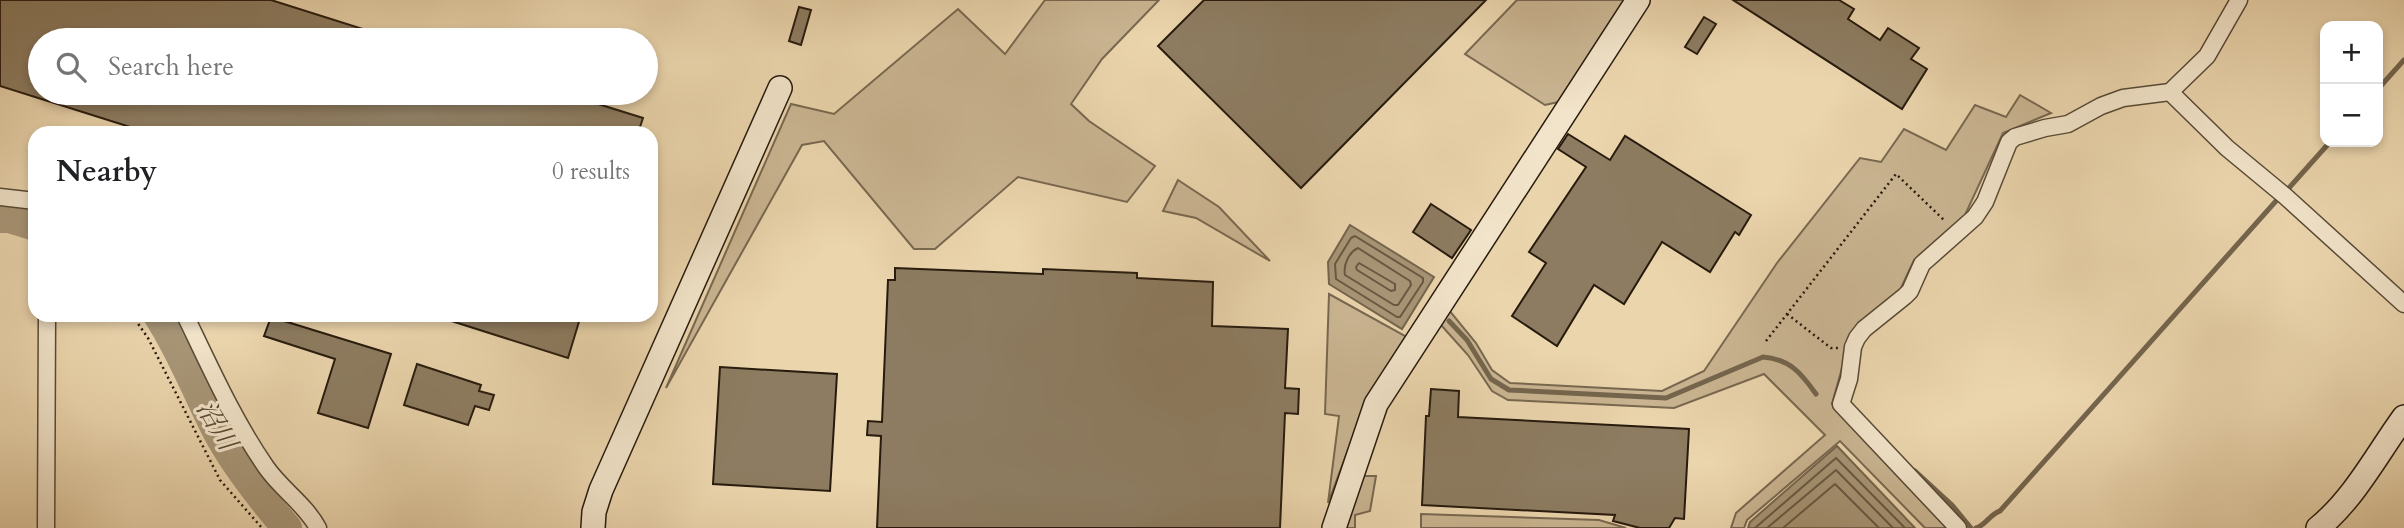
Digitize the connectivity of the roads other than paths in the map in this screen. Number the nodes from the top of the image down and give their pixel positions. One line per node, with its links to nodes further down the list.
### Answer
1 (1638, 0): 14 (street)
2 (2239, 0): 4 (street)
3 (780, 88): 13 (street)
4 (2170, 92): 7 (street); 15 (street)
5 (0, 197): 6 (street)
6 (28, 200)
7 (2404, 304)
8 (47, 322): 11 (street)
9 (188, 322): 12 (street)
10 (2404, 417): 16 (street)
11 (47, 528)
12 (318, 528)
13 (593, 528)
14 (1334, 528)
15 (1958, 528)
16 (2318, 528)

